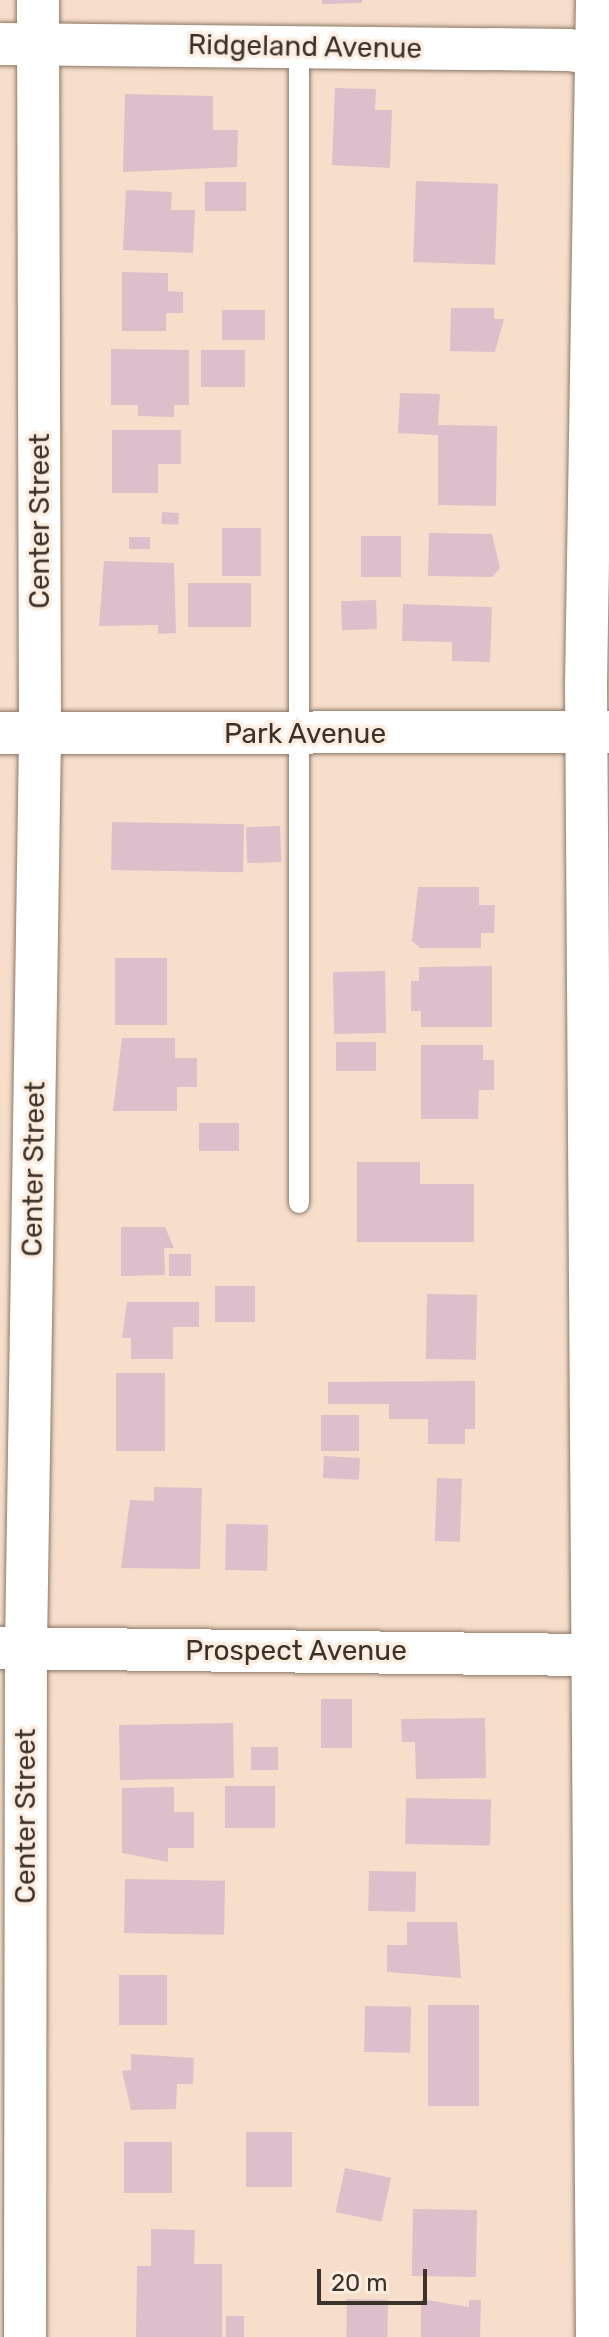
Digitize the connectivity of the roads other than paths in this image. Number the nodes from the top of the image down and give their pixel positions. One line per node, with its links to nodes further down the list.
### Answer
1 (38, 0): 3 (street, Center Street)
2 (597, 0): 5 (street)
3 (19, 44): 4 (street, Ridgeland Avenue); 7 (street, Center Street)
4 (299, 47): 5 (street, Ridgeland Avenue); 8 (lane)
5 (602, 57): 6 (street)
6 (598, 732): 8 (street, Park Avenue); 11 (street)
7 (20, 733): 8 (street, Park Avenue); 10 (street, Center Street)
8 (304, 734): 9 (lane)
9 (299, 1203)
10 (13, 1648): 11 (street, Prospect Avenue); 12 (street, Center Street)
11 (592, 1655): 14 (street)
12 (12, 2266): 13 (street, Center Street)
13 (25, 2337)
14 (597, 2337)

